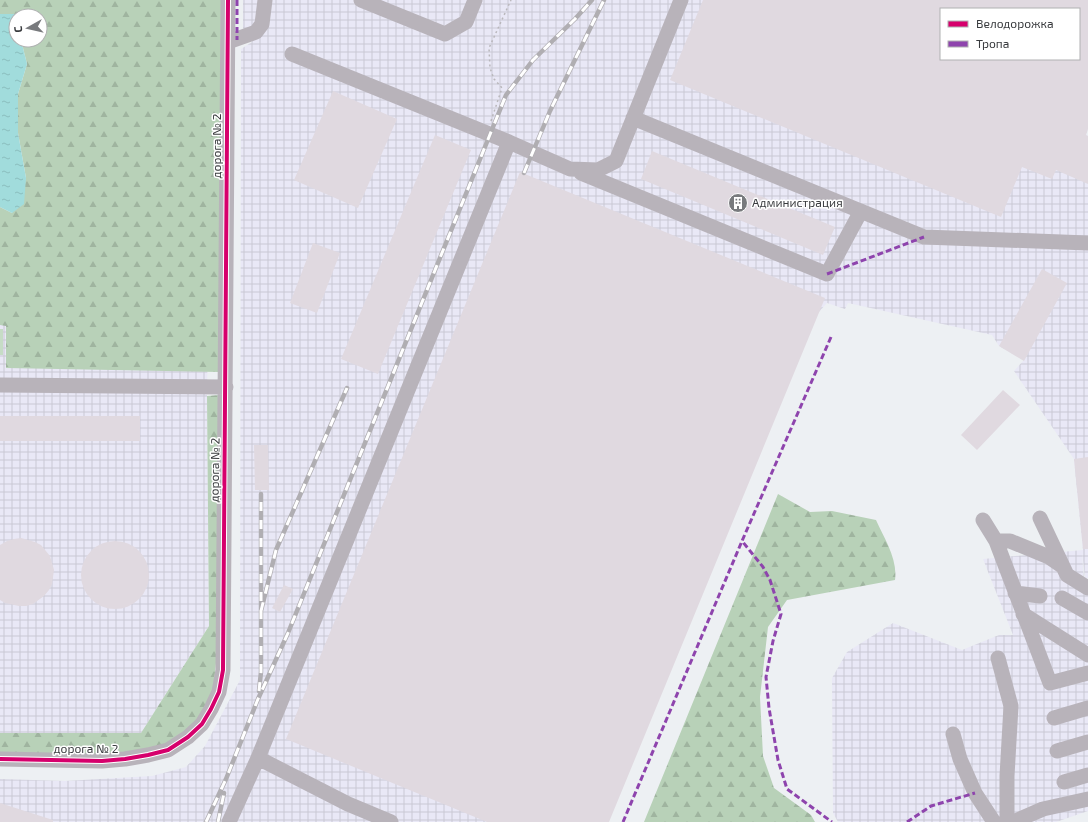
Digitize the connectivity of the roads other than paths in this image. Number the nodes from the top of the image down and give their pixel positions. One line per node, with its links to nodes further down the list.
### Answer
1 (228, 0): 6 (street, дорога № 2)
2 (265, 0): 6 (street)
3 (361, 0): 4 (street)
4 (475, 0)
5 (681, 0): 8 (street)
6 (228, 42): 14 (street, дорога № 2)
7 (292, 54): 9 (street)
8 (633, 118): 10 (street); 11 (street)
9 (509, 142): 10 (street); 33 (street)
10 (570, 168): 11 (street)
11 (861, 211): 12 (street)
12 (1088, 243)
13 (0, 385): 14 (street)
14 (226, 387): 34 (street, дорога № 2)
15 (1040, 518): 18 (street)
16 (983, 520): 17 (street)
17 (996, 541): 18 (street); 20 (street)
18 (1063, 566): 19 (street)
19 (1088, 588)
20 (1015, 593): 21 (street); 24 (street)
21 (1040, 596)
22 (1062, 598): 23 (street)
23 (1088, 613)
24 (1024, 614): 25 (street); 27 (street)
25 (1088, 655)
26 (998, 658): 41 (street)
27 (1088, 672)
28 (1088, 708): 29 (street)
29 (1054, 718)
30 (953, 734): 40 (street)
31 (1088, 742): 32 (street)
32 (1058, 752)
33 (258, 758): 38 (street); 39 (street)
34 (0, 759)
35 (1088, 775): 36 (street)
36 (1064, 782)
37 (1088, 799): 42 (street)
38 (229, 822)
39 (392, 822)
40 (994, 822)
41 (1007, 822)
42 (1013, 822)

